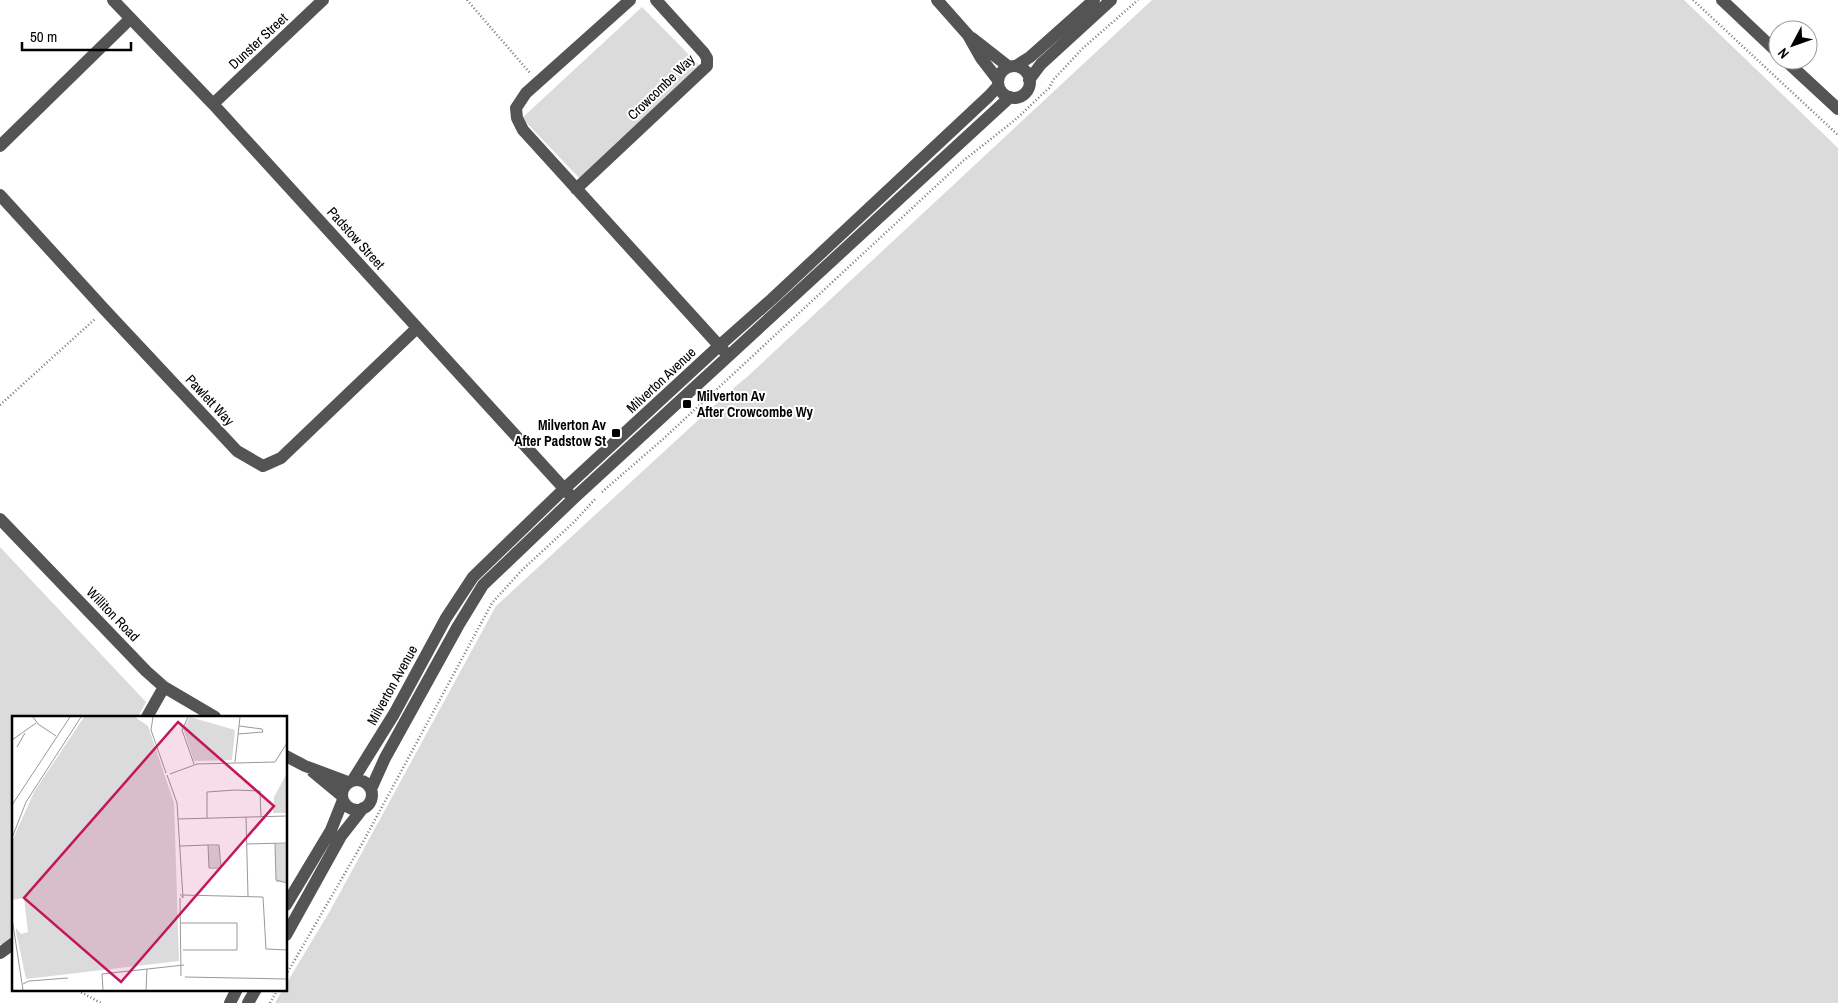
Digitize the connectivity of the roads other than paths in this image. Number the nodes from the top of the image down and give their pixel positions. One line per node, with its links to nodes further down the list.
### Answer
1 (113, 0): 9 (street, Padstow Street)
2 (323, 0): 17 (street, Dunster Street)
3 (630, 0): 20 (street)
4 (656, 0): 20 (street, Crowcombe Way)
5 (937, 0): 10 (street)
6 (1094, 0): 12 (street)
7 (1111, 0): 14 (street)
8 (1722, 0): 11 (street)
9 (130, 19): 17 (street, Padstow Street); 19 (street)
10 (968, 35): 12 (street); 15 (street)
11 (1768, 44)
12 (1013, 66): 14 (street); 15 (street)
13 (1796, 70): 18 (street)
14 (1029, 80): 16 (street)
15 (998, 83): 16 (street); 23 (street, Milverton Avenue)
16 (1010, 97): 24 (street, Milverton Avenue)
17 (212, 104): 22 (street, Padstow Street)
18 (1838, 110)
19 (0, 146)
20 (576, 189): 23 (street)
21 (0, 194): 22 (street, Pawlett Way)
22 (418, 328): 25 (street, Padstow Street)
23 (719, 346): 24 (street); 25 (street, Milverton Avenue)
24 (728, 357): 25 (street, Milverton Avenue)
25 (569, 494): 32 (street, Milverton Avenue); 33 (street, Milverton Avenue)
26 (0, 519): 27 (street, Williton Road)
27 (164, 687): 28 (street); 29 (street, Williton Road)
28 (148, 716)
29 (213, 716)
30 (288, 757): 31 (street)
31 (305, 766): 32 (street); 34 (street)
32 (351, 781): 33 (street); 34 (street)
33 (371, 790): 35 (street)
34 (342, 798): 35 (street); 36 (street)
35 (363, 808): 37 (street)
36 (288, 902)
37 (288, 931)
38 (12, 944): 39 (street)
39 (0, 953)
40 (236, 990): 42 (street)
41 (255, 990): 43 (street)
42 (230, 1003)
43 (248, 1003)

